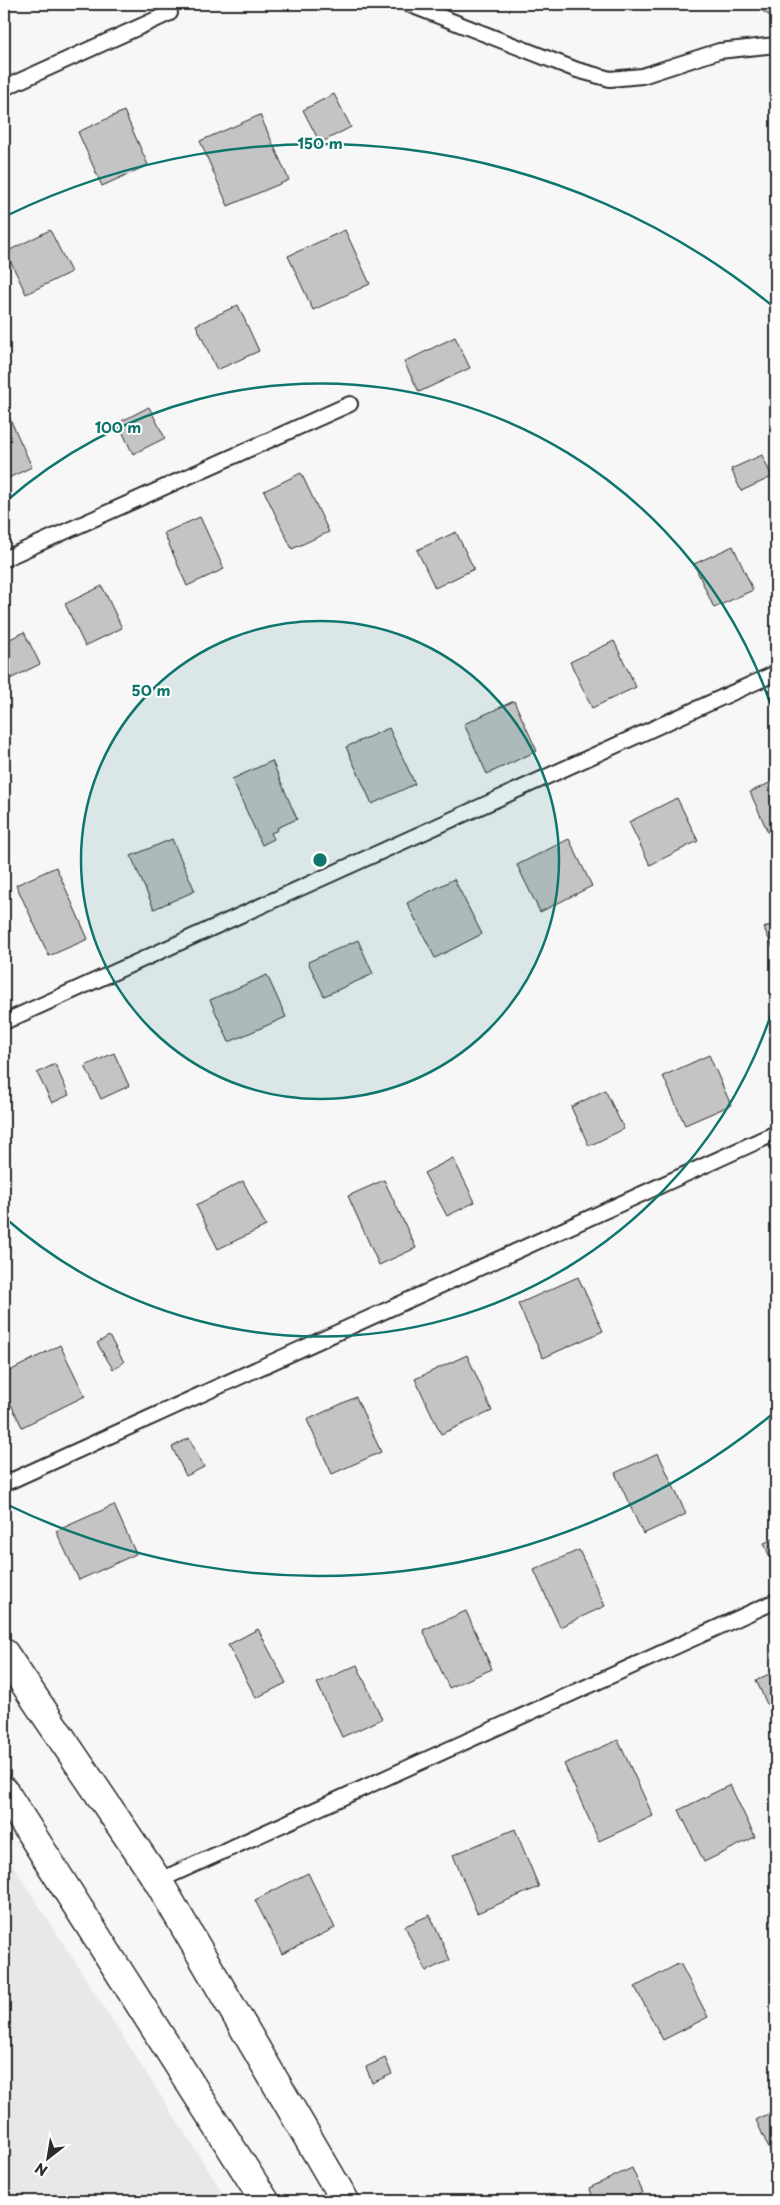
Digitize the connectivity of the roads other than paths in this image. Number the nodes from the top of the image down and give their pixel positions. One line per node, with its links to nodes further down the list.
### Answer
1 (408, 4): 3 (lane)
2 (170, 13): 4 (lane)
3 (776, 45)
4 (4, 88)
5 (350, 404): 6 (lane)
6 (4, 559)
7 (776, 674): 8 (lane)
8 (4, 1022)
9 (776, 1133): 10 (lane)
10 (4, 1484)
11 (776, 1602): 14 (lane)
12 (4, 1653): 14 (street)
13 (4, 1791): 15 (street)
14 (158, 1881): 16 (street)
15 (265, 2201)
16 (345, 2201)

